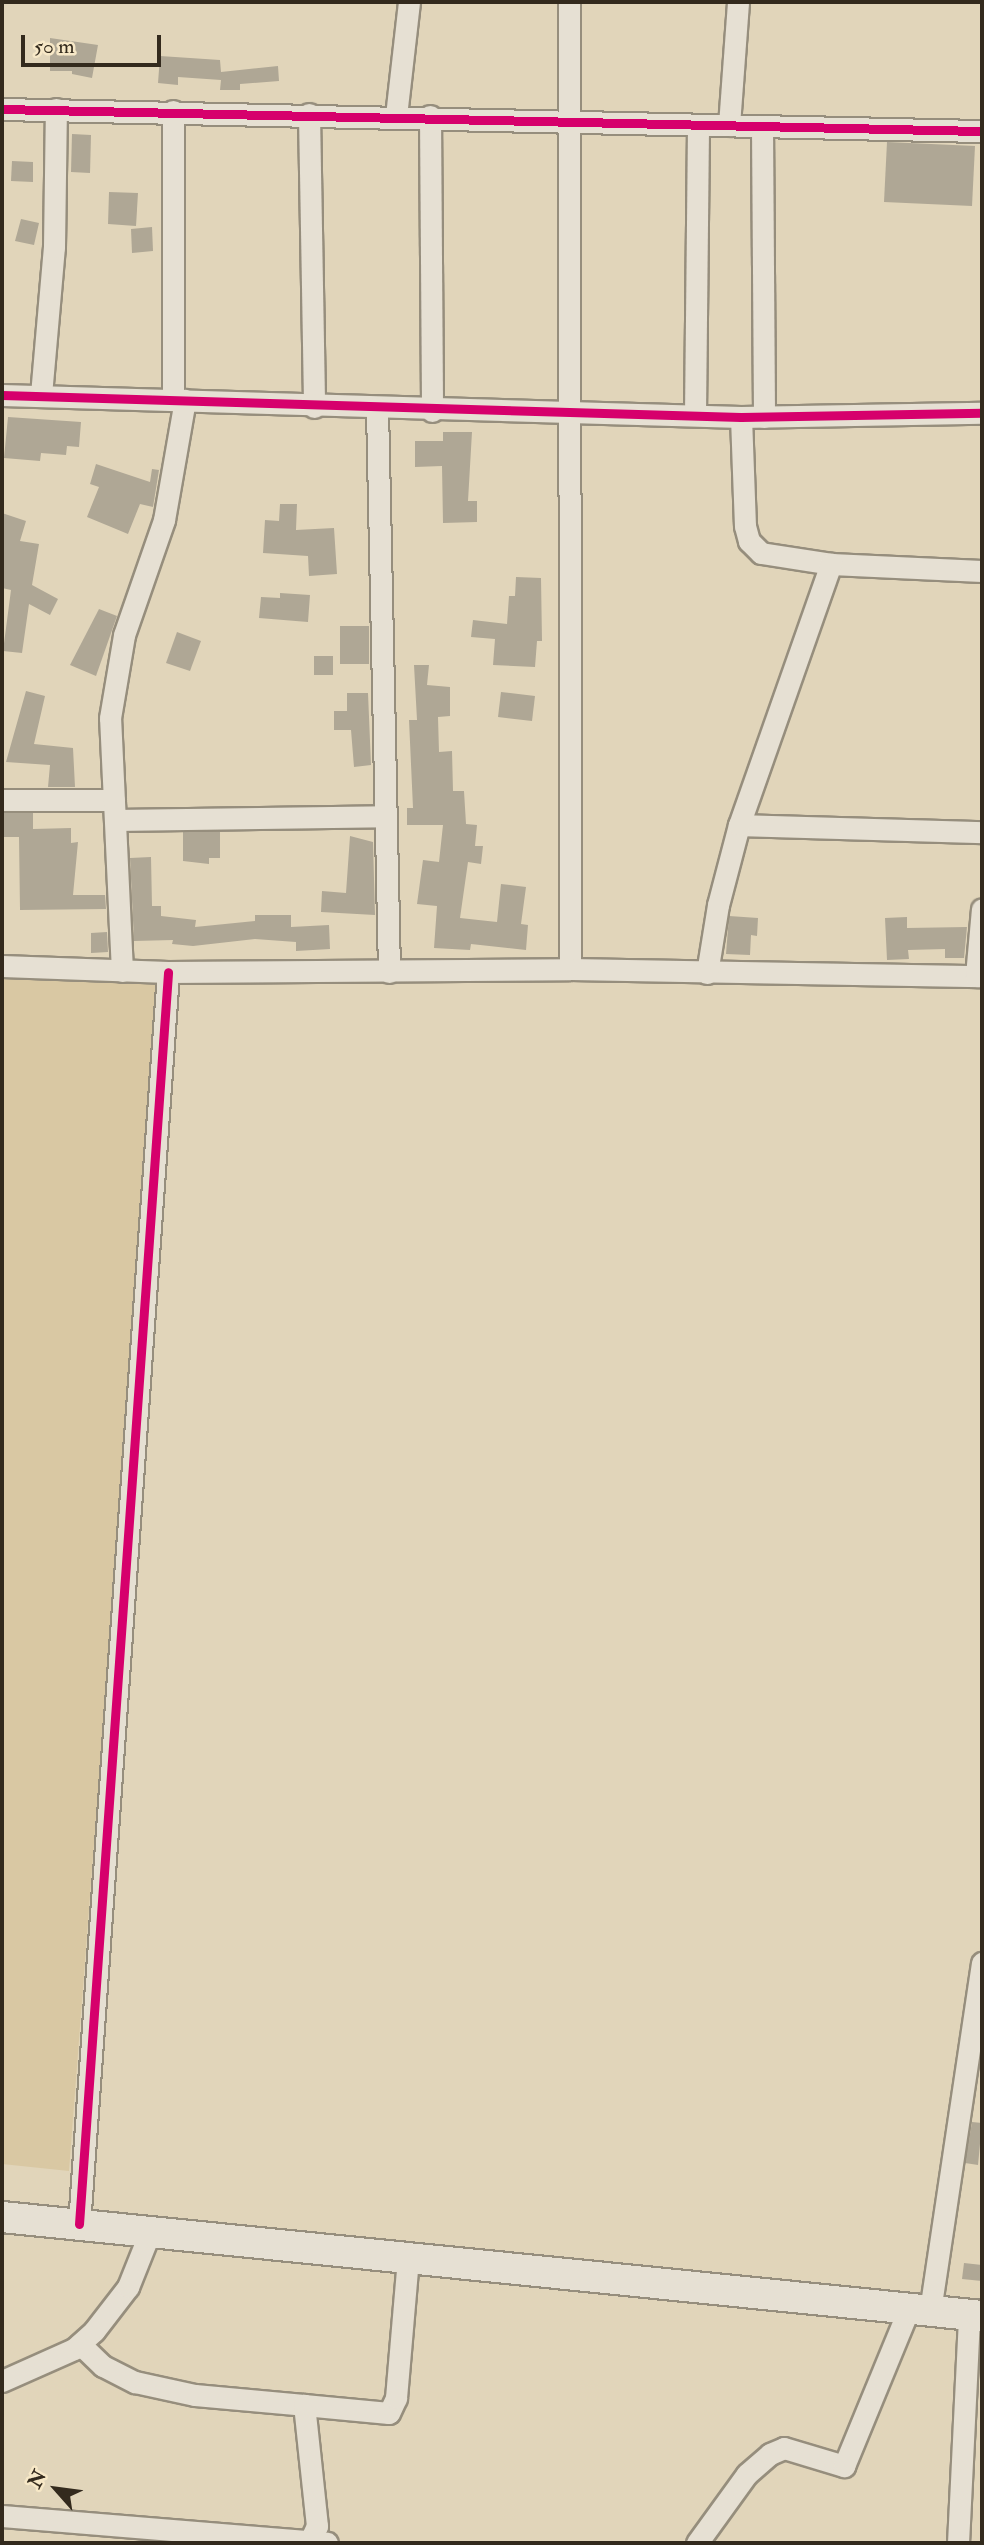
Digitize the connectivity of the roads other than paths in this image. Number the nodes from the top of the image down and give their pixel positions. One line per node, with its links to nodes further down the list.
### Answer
1 (409, 2): 8 (street)
2 (569, 2): 10 (street)
3 (738, 2): 11 (street)
4 (2, 109): 5 (street)
5 (57, 109): 6 (street); 16 (street)
6 (173, 111): 7 (street); 17 (street)
7 (309, 114): 8 (street); 18 (street)
8 (396, 116): 9 (street)
9 (430, 116): 10 (street); 21 (street)
10 (569, 120): 12 (street); 20 (street)
11 (729, 125): 12 (street); 13 (street)
12 (698, 126): 23 (street)
13 (762, 126): 14 (street); 25 (street)
14 (982, 131)
15 (2, 395): 16 (street)
16 (41, 395): 17 (street)
17 (179, 399): 18 (street); 29 (street)
18 (314, 407): 19 (street)
19 (377, 408): 21 (street); 30 (street)
20 (571, 410): 21 (street); 23 (street); 35 (street)
21 (432, 411)
22 (982, 413): 25 (street)
23 (695, 414): 24 (street)
24 (741, 417): 25 (street); 26 (street)
25 (764, 417)
26 (831, 564): 27 (street); 31 (street)
27 (982, 571)
28 (2, 800): 29 (street)
29 (114, 810): 30 (street); 36 (street)
30 (386, 816): 38 (street)
31 (739, 825): 32 (street); 39 (street)
32 (982, 832)
33 (982, 909): 40 (street)
34 (2, 966): 36 (street)
35 (570, 969): 38 (street); 39 (street)
36 (122, 971): 37 (street)
37 (168, 972): 38 (street); 45 (street)
38 (389, 972)
39 (707, 973): 40 (street)
40 (979, 976)
41 (982, 1963): 42 (street)
42 (980, 1989): 43 (street)
43 (973, 2092): 48 (street)
44 (2, 2217): 45 (main road)
45 (79, 2224): 46 (main road)
46 (150, 2232): 47 (main road); 50 (street)
47 (408, 2258): 48 (main road); 52 (street)
48 (919, 2310): 49 (main road); 56 (street)
49 (976, 2316): 57 (street)
50 (80, 2344): 51 (street); 52 (street)
51 (2, 2381)
52 (304, 2405): 55 (street)
53 (2, 2516): 54 (street)
54 (69, 2533): 55 (street)
55 (315, 2543)
56 (696, 2543)
57 (958, 2543)

